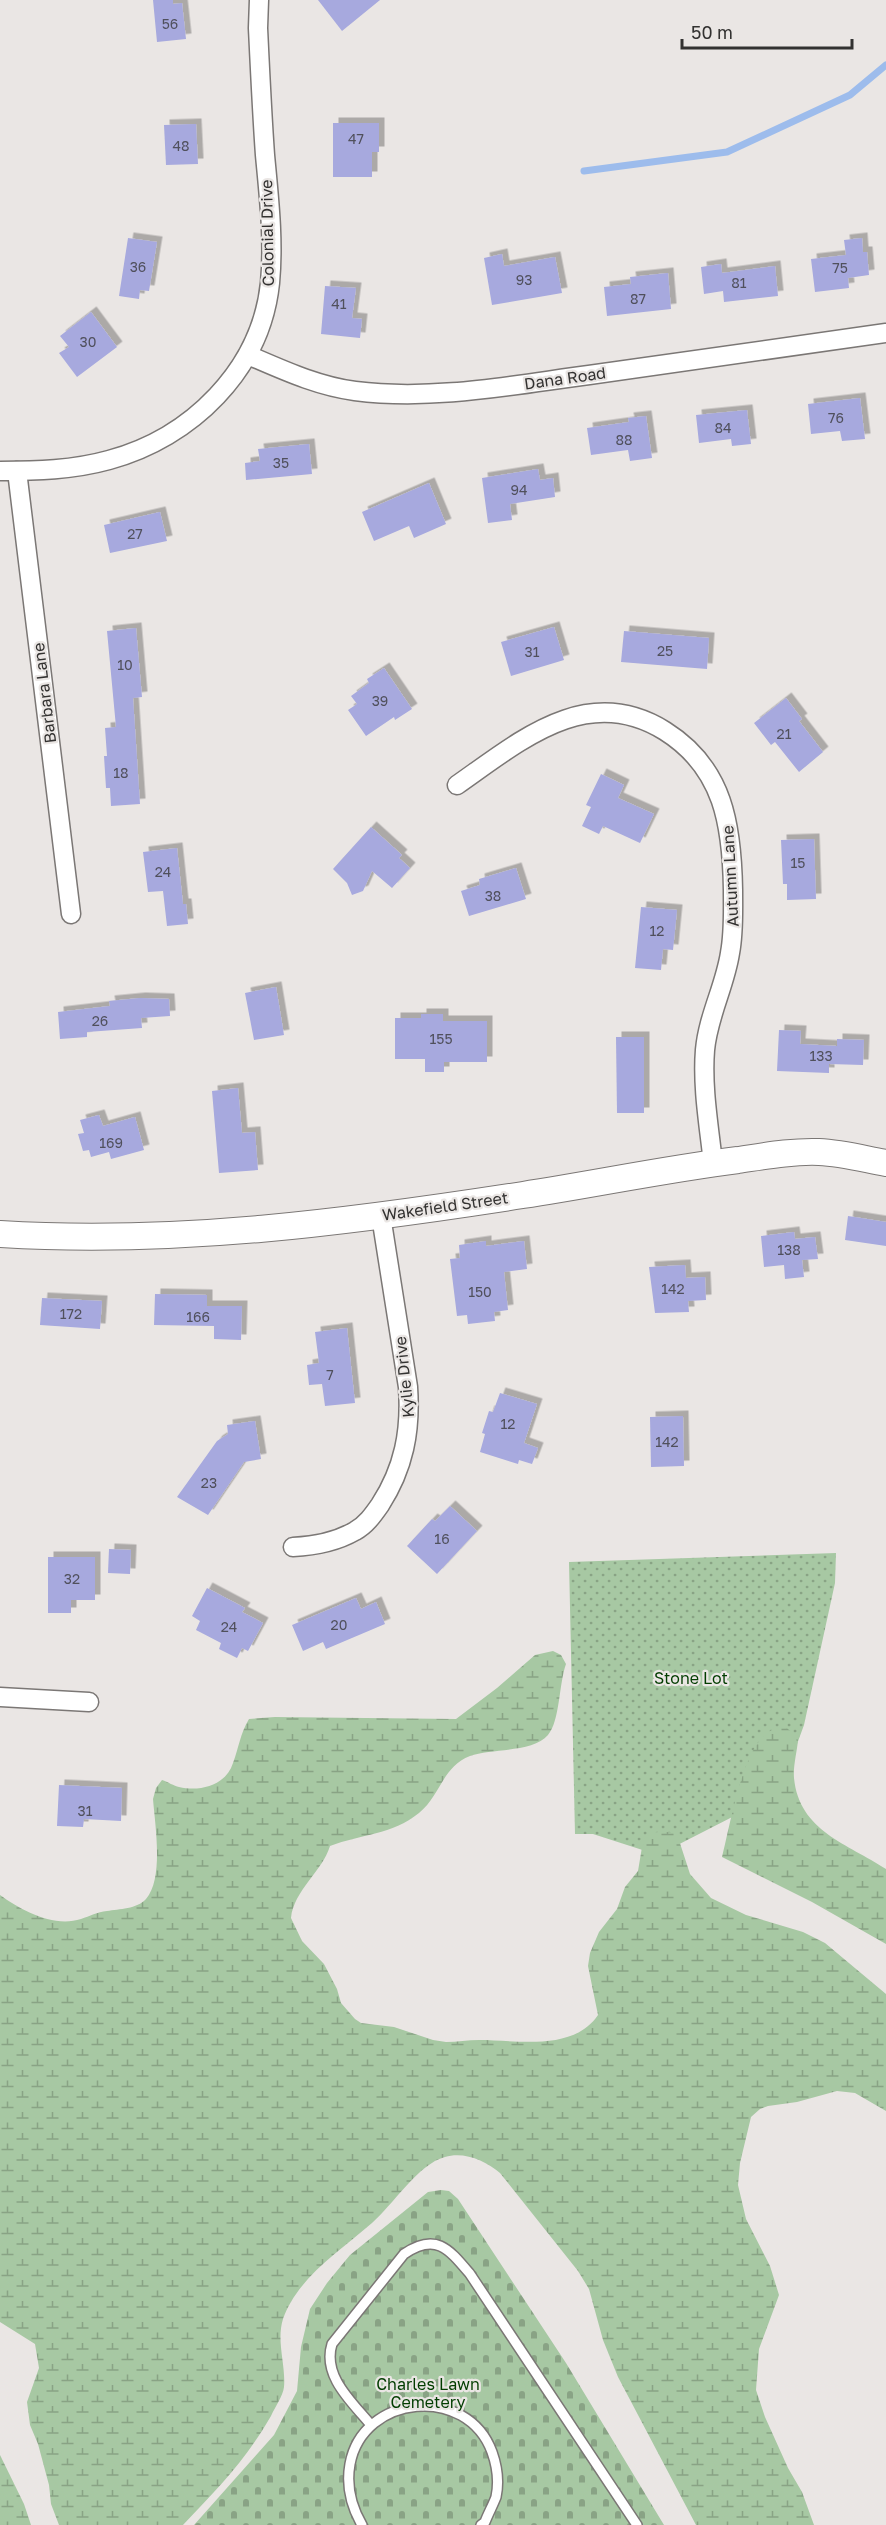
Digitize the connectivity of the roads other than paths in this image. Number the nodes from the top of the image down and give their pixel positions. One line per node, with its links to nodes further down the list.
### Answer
1 (259, 0): 3 (street, Colonial Drive)
2 (886, 333): 3 (street, Dana Road)
3 (248, 355): 4 (street, Colonial Drive)
4 (9, 471): 6 (street, Barbara Lane)
5 (457, 785): 7 (street, Autumn Lane)
6 (71, 914)
7 (713, 1163): 8 (street, Wakefield Street); 9 (street, Wakefield Street)
8 (886, 1163)
9 (381, 1216): 10 (street, Wakefield Street); 11 (street, Kylie Drive)
10 (0, 1234)
11 (293, 1547)
12 (0, 1697): 13 (street)
13 (88, 1702)
14 (371, 2425): 15 (lane); 16 (lane); 17 (lane)
15 (485, 2524)
16 (362, 2525)
17 (637, 2525)

